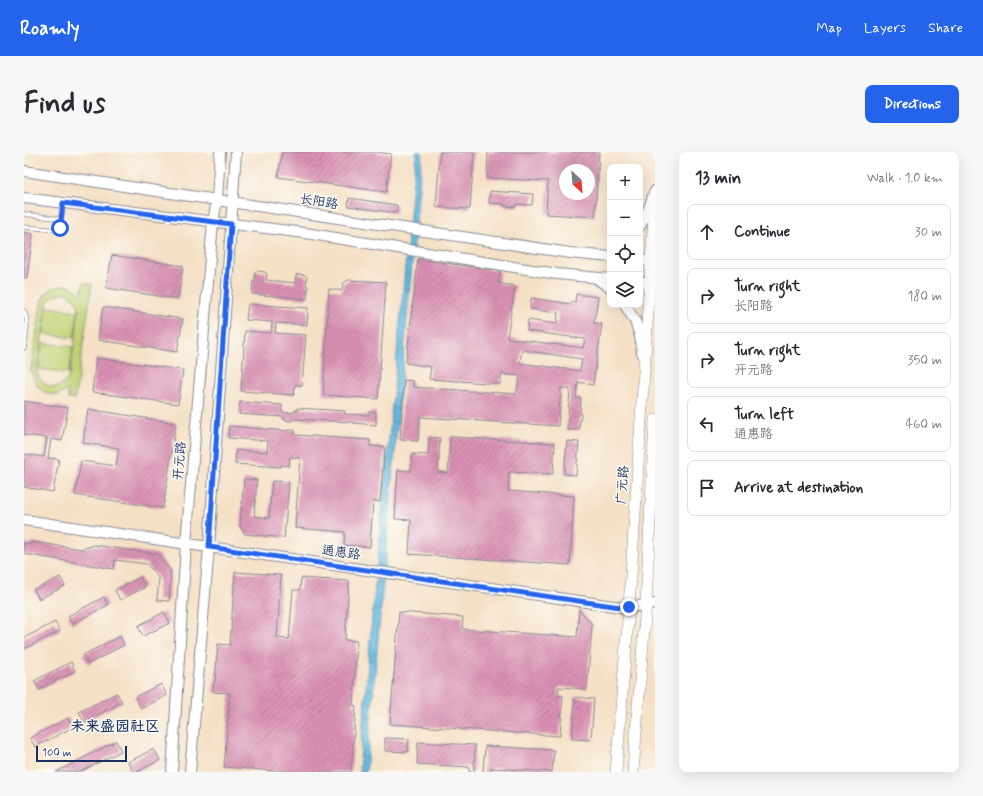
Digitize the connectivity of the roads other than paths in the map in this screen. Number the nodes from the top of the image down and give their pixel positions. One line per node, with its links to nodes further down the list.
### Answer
1 (220, 152): 6 (main road, 开元路)
2 (236, 152): 8 (main road)
3 (24, 171): 6 (main road, 长阳路)
4 (655, 191): 12 (main road)
5 (24, 198): 9 (main road)
6 (217, 200): 8 (main road, 长阳路); 13 (main road, 开元路)
7 (655, 200): 19 (main road, 广元路)
8 (233, 202): 14 (main road); 17 (main road, 长阳路)
9 (63, 203): 11 (lane); 13 (main road)
10 (24, 214): 11 (lane)
11 (61, 219): 15 (lane)
12 (643, 220)
13 (213, 222): 14 (main road); 31 (main road, 开元路)
14 (231, 224): 20 (main road); 32 (main road)
15 (24, 227)
16 (607, 253): 17 (main road)
17 (597, 256): 18 (main road, 长阳路)
18 (607, 257)
19 (649, 261): 22 (main road, 广元路)
20 (594, 277): 21 (main road); 23 (main road)
21 (607, 279)
22 (648, 282): 28 (main road, 广元路)
23 (607, 286)
24 (627, 308): 28 (main road)
25 (24, 310): 26 (lane)
26 (25, 330): 27 (lane)
27 (24, 348)
28 (644, 373): 34 (main road, 广元路)
29 (655, 420): 33 (main road)
30 (24, 520): 31 (main road, 通惠路)
31 (186, 544): 32 (main road, 通惠路); 35 (main road, 开元路)
32 (209, 547): 34 (main road, 通惠路); 36 (main road)
33 (650, 604): 34 (main road, 通惠路); 38 (main road)
34 (629, 607): 37 (main road, 广元路)
35 (172, 772)
36 (190, 772)
37 (616, 772)
38 (634, 772)

